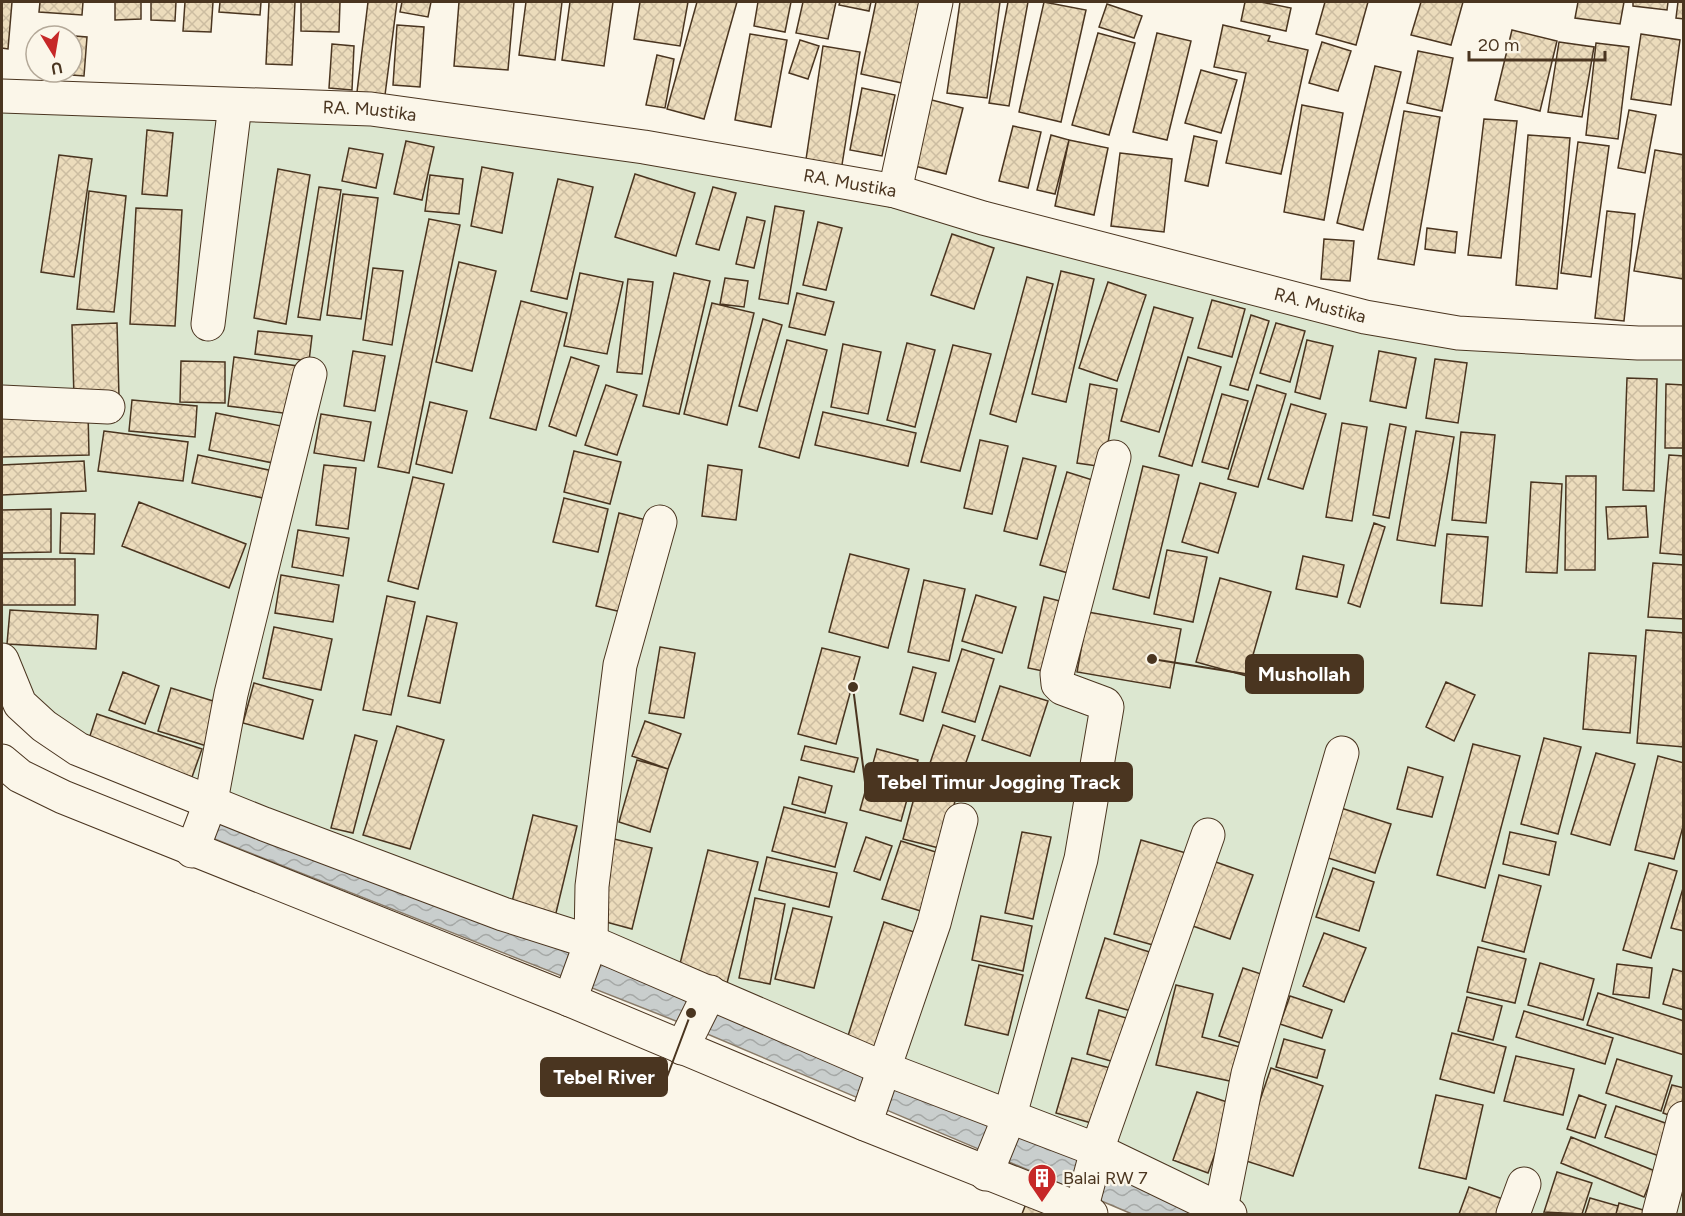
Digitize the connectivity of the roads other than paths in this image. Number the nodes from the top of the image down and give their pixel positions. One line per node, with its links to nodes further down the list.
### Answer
1 (936, 2): 4 (street)
2 (2, 96): 3 (street, RA. Mustika)
3 (235, 105): 4 (street, RA. Mustika); 5 (street)
4 (895, 191): 6 (street, RA. Mustika)
5 (208, 324)
6 (1683, 343)
7 (310, 374): 16 (street)
8 (2, 402): 9 (street)
9 (108, 407)
10 (1114, 457): 25 (street)
11 (660, 522): 18 (street)
12 (2, 660): 16 (street)
13 (1342, 753): 29 (street)
14 (2, 761): 16 (street)
15 (961, 820): 22 (street)
16 (202, 824): 18 (street); 19 (street)
17 (1208, 835): 26 (street)
18 (589, 950): 19 (street); 20 (street)
19 (572, 995): 21 (street)
20 (707, 996): 21 (street); 22 (street)
21 (686, 1039): 23 (street)
22 (882, 1070): 23 (street); 25 (street)
23 (867, 1117): 27 (street)
24 (1683, 1118): 30 (street)
25 (1008, 1120): 26 (street); 27 (street)
26 (1096, 1155): 28 (street); 29 (street)
27 (989, 1168): 28 (street)
28 (1086, 1207)
29 (1224, 1213)
30 (1659, 1215)

